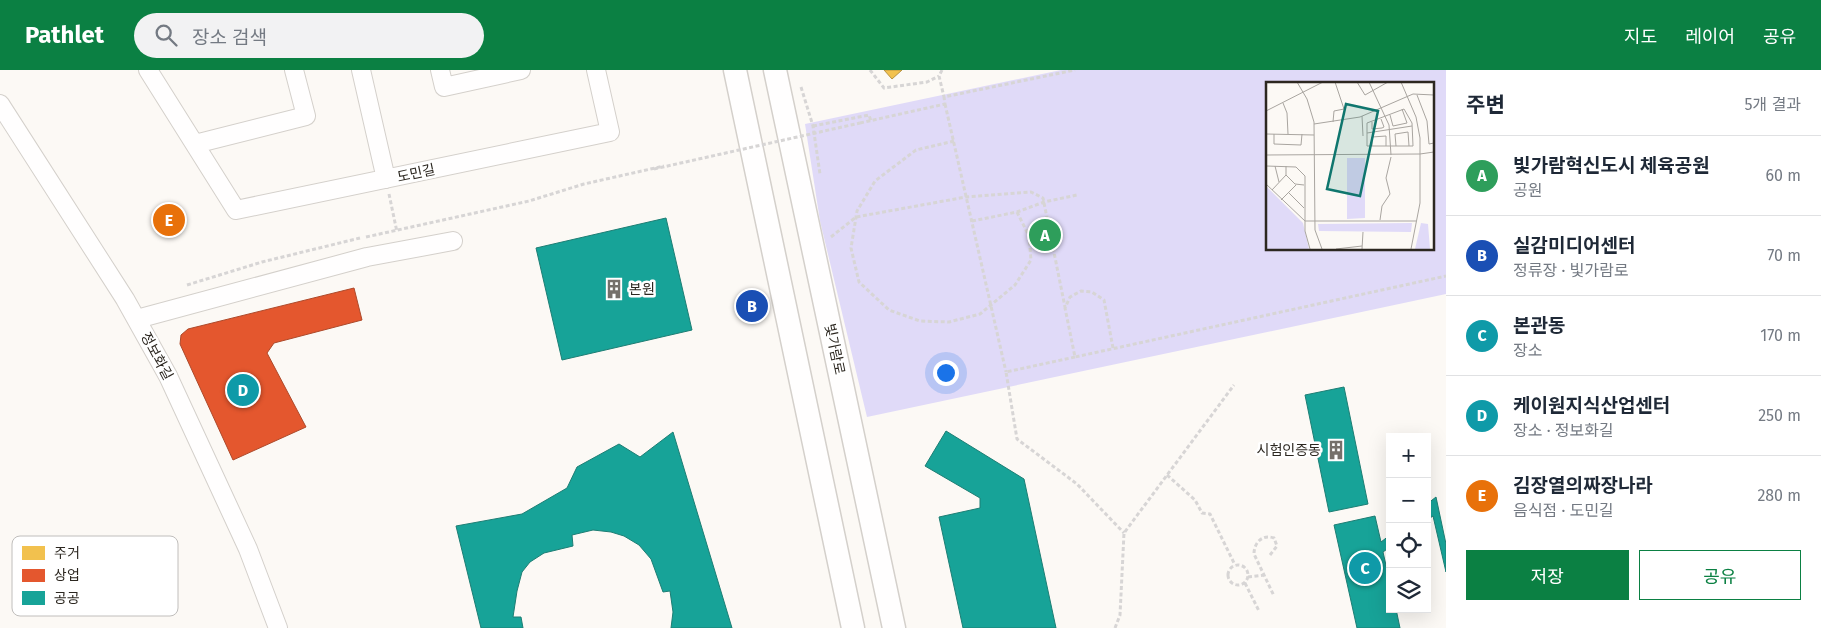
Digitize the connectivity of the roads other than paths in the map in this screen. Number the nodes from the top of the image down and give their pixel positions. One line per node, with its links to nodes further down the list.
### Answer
1 (148, 70): 10 (street, 도민길)
2 (294, 70): 10 (street)
3 (361, 70): 11 (street)
4 (440, 70): 5 (street)
5 (521, 70)
6 (596, 70): 11 (street, 도민길)
7 (735, 70): 15 (main road)
8 (775, 70): 16 (main road, 빛가람로)
9 (0, 104): 13 (street, 정보화길)
10 (195, 144): 11 (street, 도민길)
11 (386, 179)
12 (452, 241): 13 (street)
13 (136, 319): 14 (street, 정보화길)
14 (278, 628)
15 (853, 628)
16 (894, 628)

